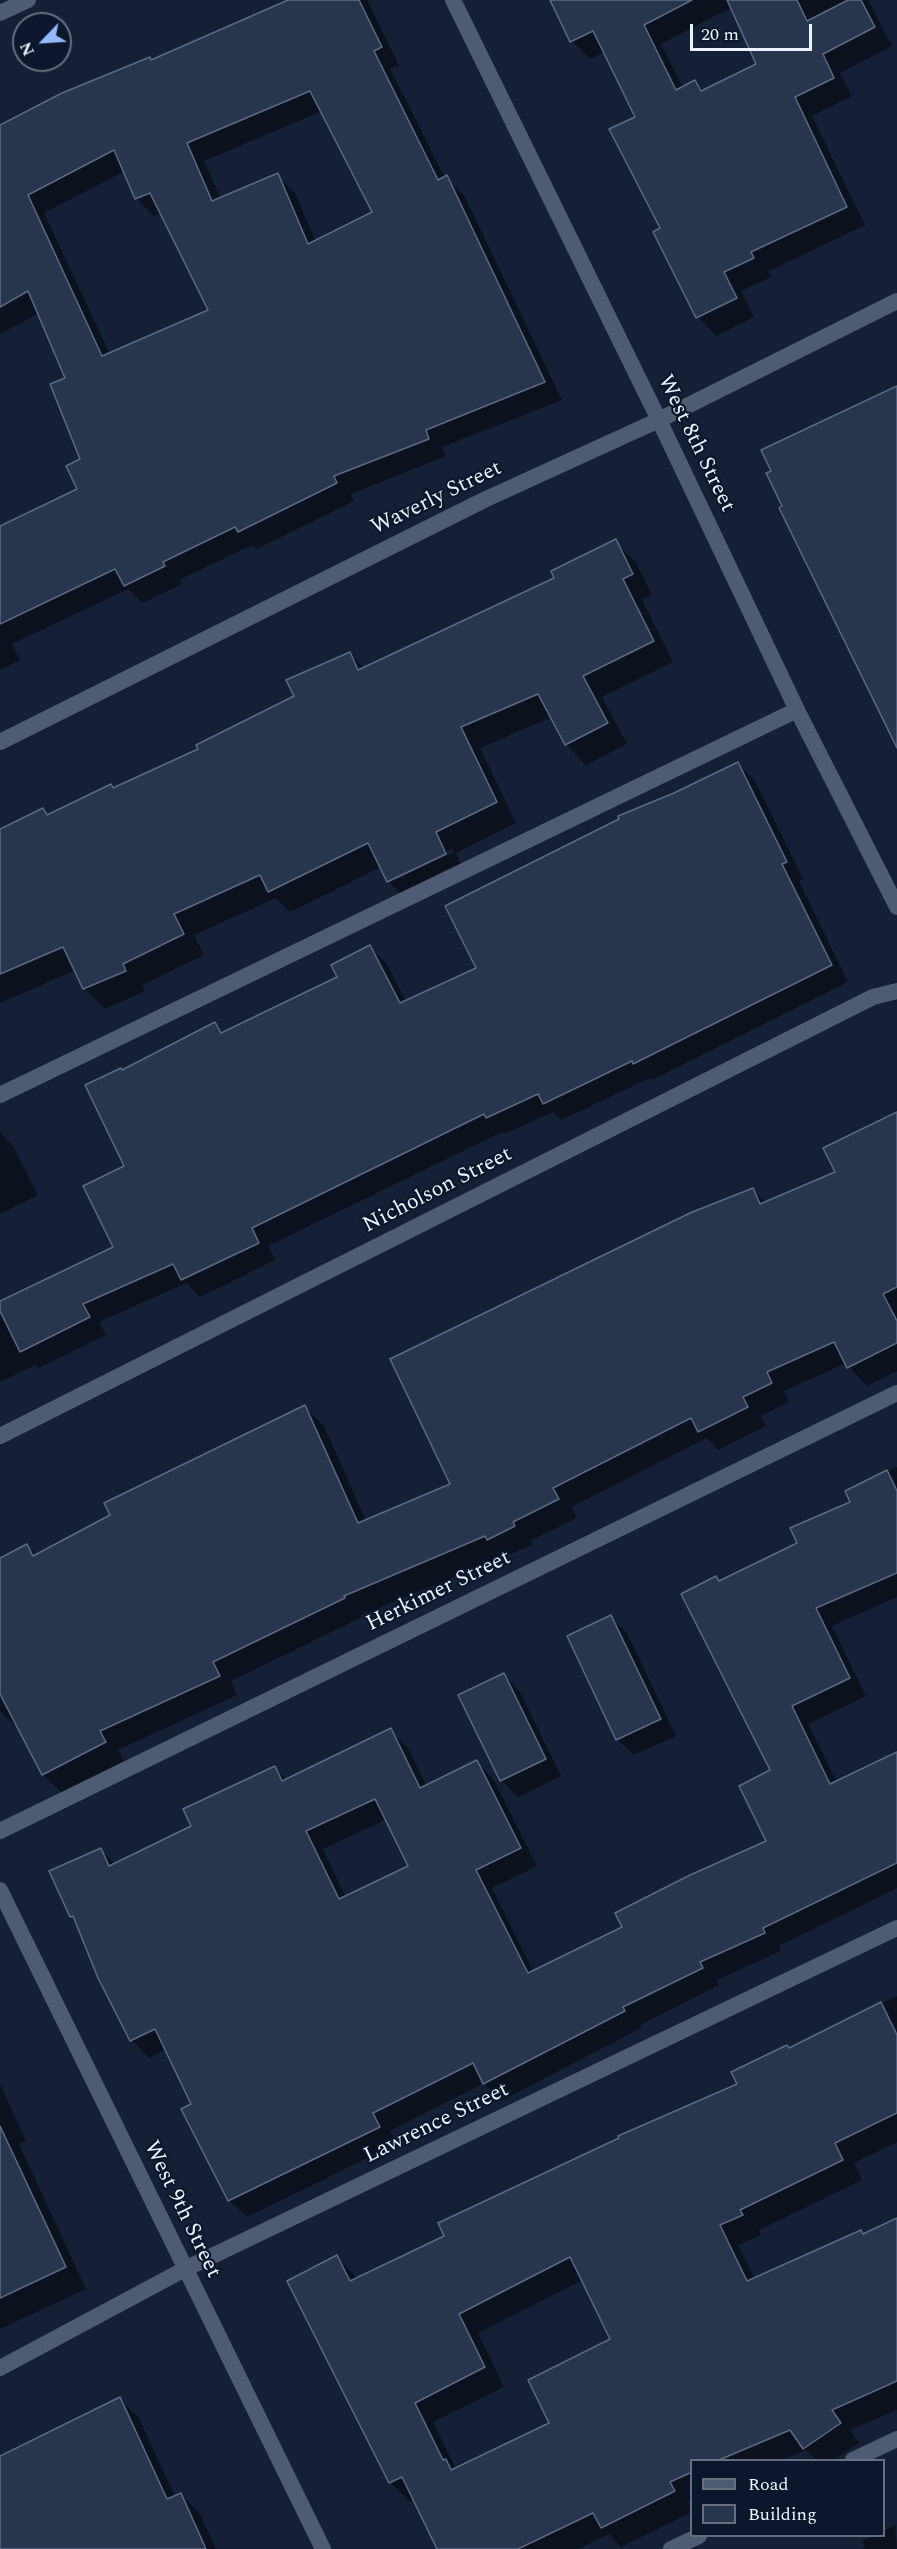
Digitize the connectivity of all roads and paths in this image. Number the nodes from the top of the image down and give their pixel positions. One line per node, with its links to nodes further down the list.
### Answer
1 (28, 0): 3 (street)
2 (453, 0): 5 (street, West 8th Street)
3 (0, 13)
4 (897, 302): 5 (street, Waverly Street)
5 (659, 420): 6 (street, West 8th Street); 7 (street, Waverly Street)
6 (797, 710): 8 (street, West 8th Street); 10 (street)
7 (0, 742)
8 (897, 907)
9 (897, 991): 12 (street, Nicholson Street)
10 (0, 1095)
11 (897, 1393): 13 (street, Herkimer Street)
12 (0, 1436)
13 (0, 1831)
14 (0, 1890): 16 (street, West 9th Street)
15 (897, 1928): 16 (street, Lawrence Street)
16 (185, 2269): 17 (street, Lawrence Street); 21 (street, West 9th Street)
17 (0, 2368)
18 (897, 2439): 19 (street)
19 (855, 2459)
20 (695, 2537): 22 (street)
21 (323, 2549)
22 (671, 2549)

